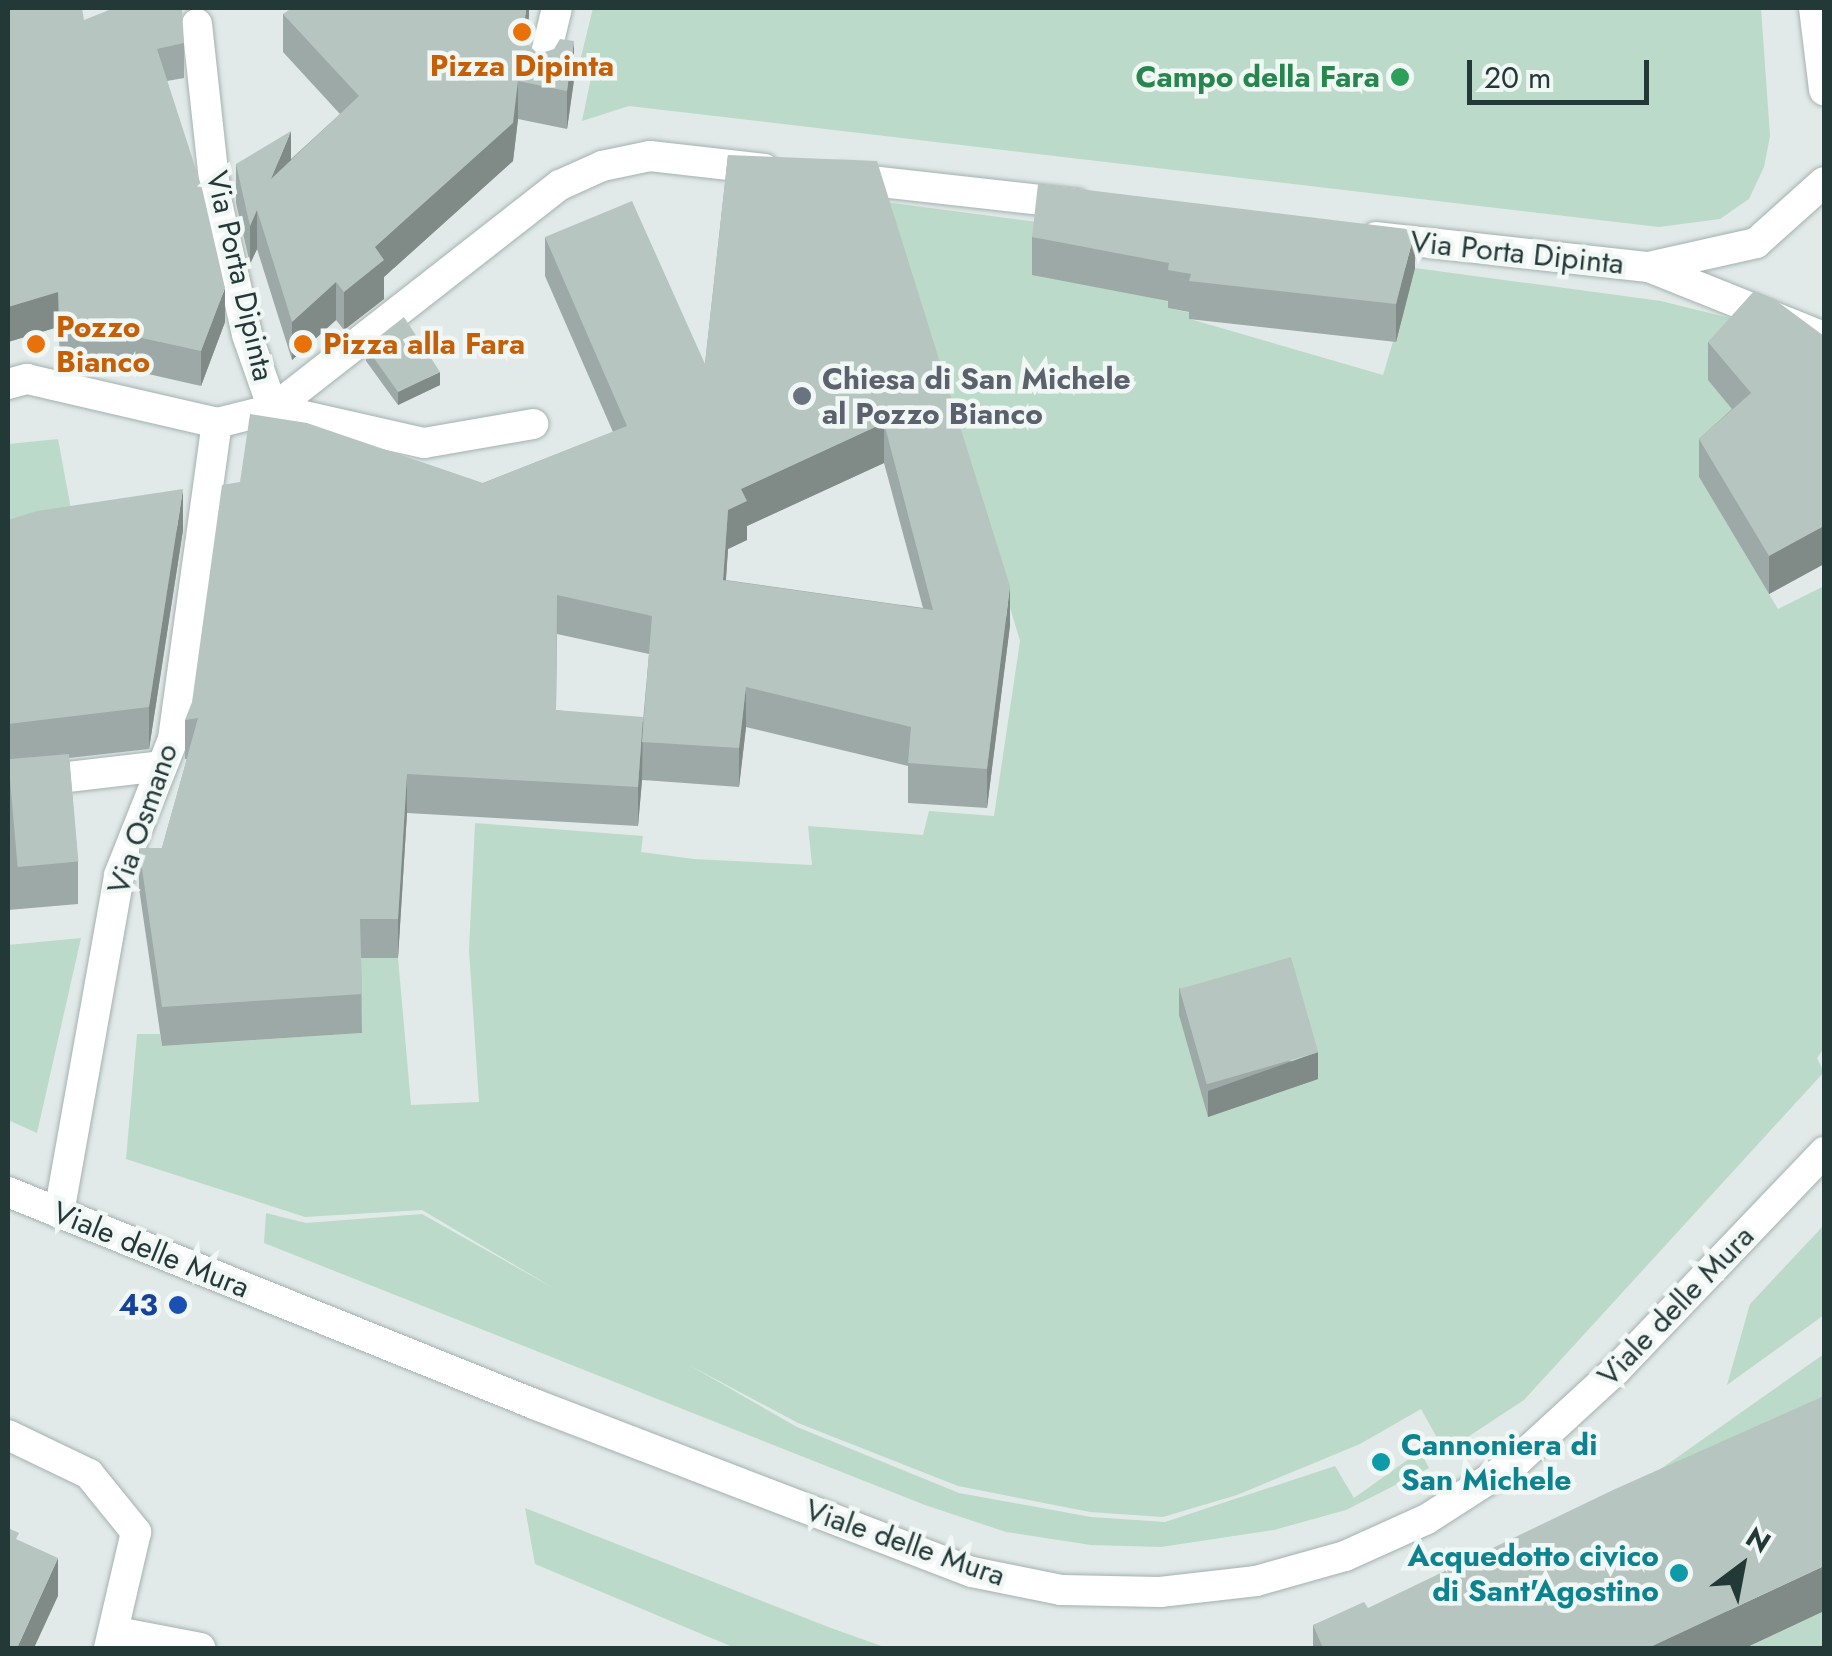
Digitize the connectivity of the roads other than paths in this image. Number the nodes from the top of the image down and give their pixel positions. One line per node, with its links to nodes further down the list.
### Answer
1 (558, 8): 4 (street)
2 (1814, 8): 5 (street)
3 (198, 24): 12 (street, Via Porta Dipinta)
4 (541, 74)
5 (1824, 90)
6 (1824, 182): 9 (street, Via Porta Dipinta)
7 (1114, 208): 12 (street, Via Porta Dipinta)
8 (1352, 234): 9 (street, Via Porta Dipinta)
9 (1648, 267): 10 (street, Via Porta Dipinta)
10 (1824, 336)
11 (8, 384): 13 (street, Via Porta Dipinta)
12 (273, 409): 13 (street, Via Porta Dipinta); 14 (street)
13 (217, 423): 15 (street, Via Osmano)
14 (534, 424)
15 (161, 766): 16 (street); 19 (street, Via Osmano)
16 (8, 784)
17 (1824, 1152): 19 (street, Viale delle Mura)
18 (8, 1192): 19 (street, Viale delle Mura)
19 (59, 1213)
20 (8, 1435): 21 (street)
21 (113, 1640): 22 (street)
22 (200, 1648)

